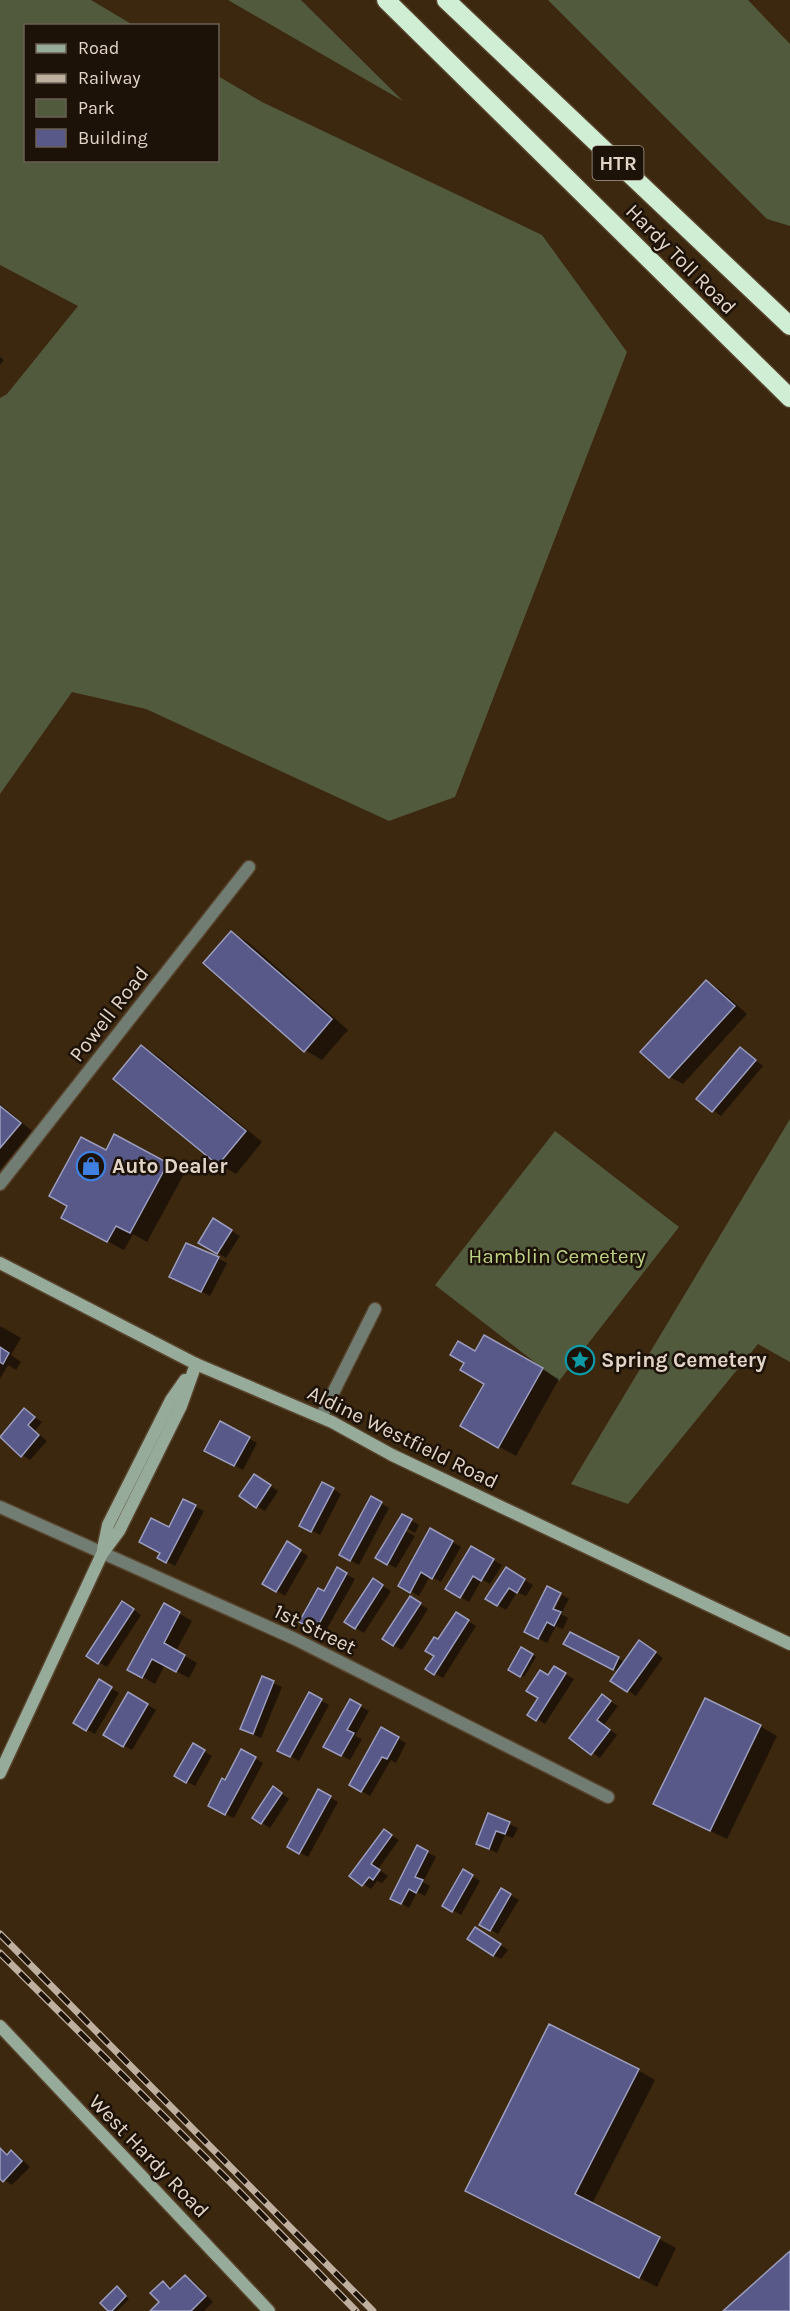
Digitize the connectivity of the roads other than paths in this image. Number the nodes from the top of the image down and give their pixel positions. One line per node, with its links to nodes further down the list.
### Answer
1 (386, 0): 4 (highway, Hardy Toll Road / HTR)
2 (446, 0): 3 (highway, Hardy Toll Road / HTR)
3 (790, 326)
4 (790, 398)
5 (249, 867): 6 (street, Powell Road)
6 (0, 1184)
7 (0, 1263): 9 (main road, Aldine Westfield Road)
8 (375, 1309): 10 (street)
9 (195, 1364): 10 (main road, Aldine Westfield Road); 12 (main road)
10 (321, 1417): 13 (main road, Aldine Westfield Road)
11 (0, 1507): 12 (street, 1st Street)
12 (102, 1554): 14 (main road); 15 (street, 1st Street)
13 (790, 1644)
14 (0, 1773)
15 (608, 1797)
16 (0, 2026): 17 (main road, West Hardy Road)
17 (270, 2311)

